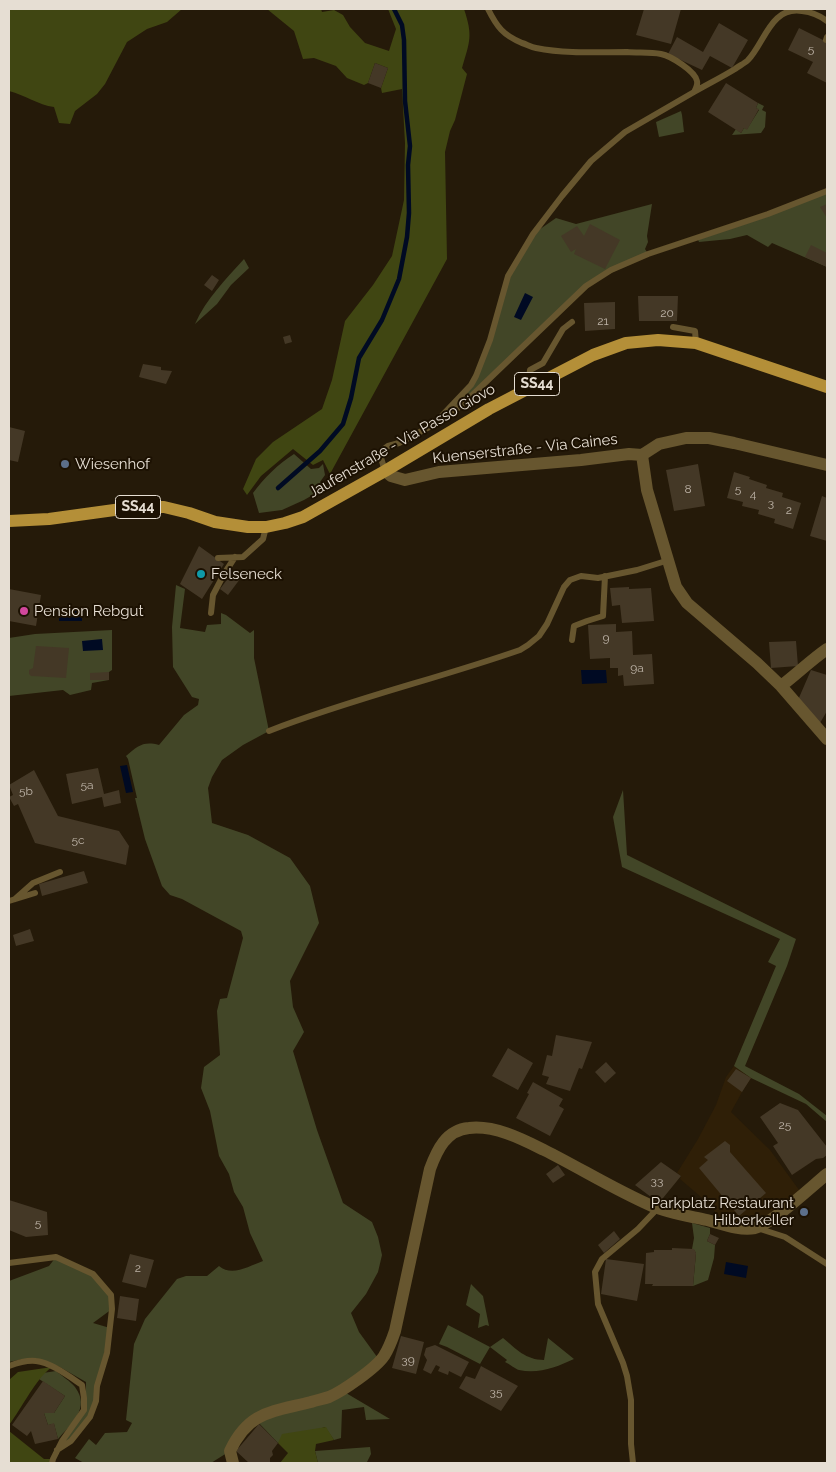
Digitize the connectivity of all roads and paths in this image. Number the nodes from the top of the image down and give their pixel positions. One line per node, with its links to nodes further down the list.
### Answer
1 (488, 9): 3 (lane)
2 (827, 21): 3 (lane)
3 (694, 92): 10 (lane)
4 (827, 191): 10 (lane)
5 (572, 322): 9 (lane)
6 (674, 327): 7 (lane)
7 (696, 343): 8 (main road, Jaufenstraße - Via Passo Giovo / SS44); 9 (main road, Jaufenstraße - Via Passo Giovo / SS44)
8 (827, 387)
9 (528, 389): 13 (main road, Jaufenstraße - Via Passo Giovo / SS44)
10 (433, 425): 13 (lane)
11 (642, 454): 12 (street, Kuenserstraße - Via Caines); 13 (street, Kuenserstraße - Via Caines); 18 (street)
12 (827, 465)
13 (385, 471): 15 (main road, Jaufenstraße - Via Passo Giovo / SS44)
14 (9, 521): 15 (main road, Jaufenstraße - Via Passo Giovo / SS44)
15 (266, 527): 16 (lane)
16 (235, 557): 17 (lane); 20 (lane)
17 (218, 558)
18 (669, 560): 19 (lane); 23 (street)
19 (605, 576): 21 (lane); 24 (lane)
20 (211, 612)
21 (572, 640)
22 (827, 649): 23 (street)
23 (781, 686): 25 (street)
24 (269, 731)
25 (827, 739)
26 (60, 872): 28 (lane)
27 (35, 893): 28 (lane)
28 (12, 900)
29 (827, 1174): 31 (street)
30 (658, 1208): 31 (street); 39 (street); 40 (lane)
31 (756, 1228): 32 (lane)
32 (817, 1257): 33 (lane); 35 (lane)
33 (827, 1257)
34 (9, 1263): 37 (lane)
35 (827, 1264)
36 (9, 1366): 37 (lane)
37 (57, 1450): 38 (lane)
38 (52, 1463)
39 (234, 1463)
40 (633, 1463)

